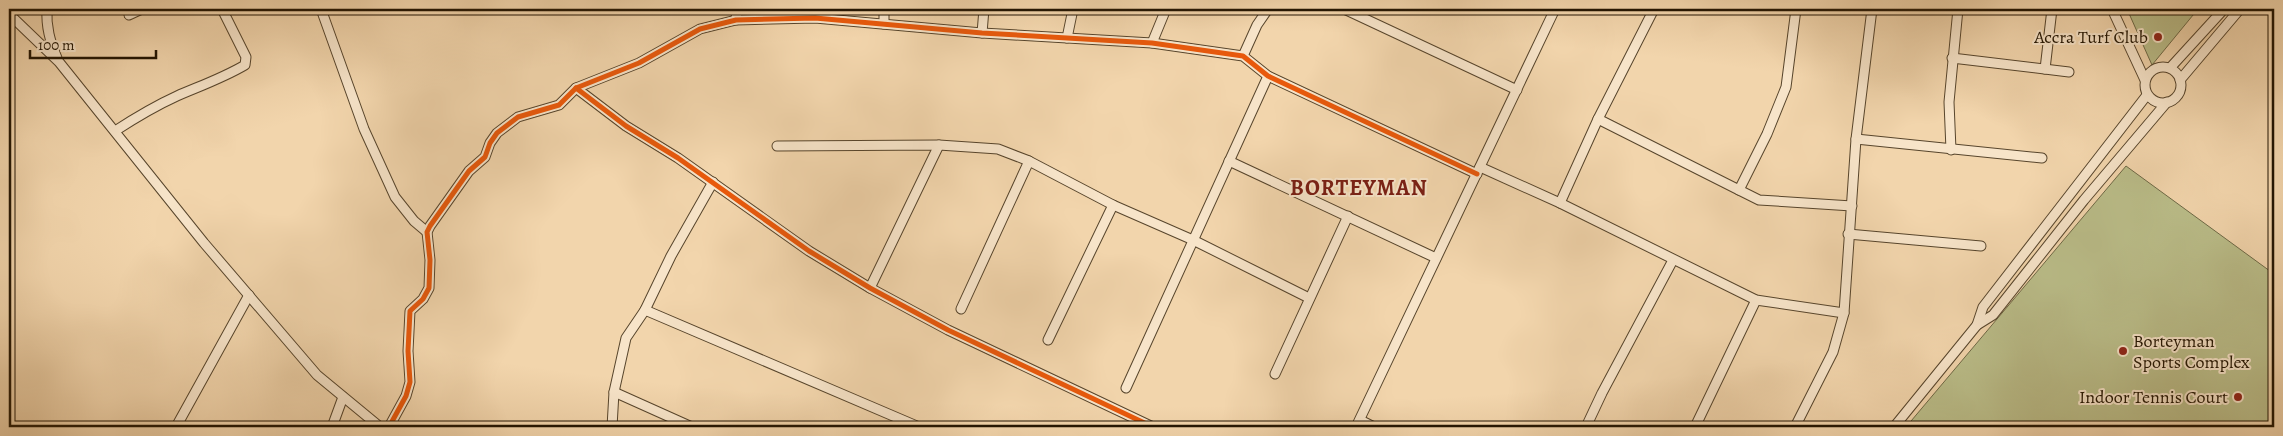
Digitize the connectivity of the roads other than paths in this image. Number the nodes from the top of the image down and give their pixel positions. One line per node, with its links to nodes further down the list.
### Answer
1 (47, 9): 30 (street)
2 (142, 9): 22 (street)
3 (222, 9): 42 (street)
4 (321, 9): 57 (street)
5 (737, 9): 23 (street)
6 (884, 9): 24 (street)
7 (984, 9): 25 (street)
8 (1073, 9): 26 (street)
9 (1166, 9): 27 (street)
10 (1268, 9): 28 (street)
11 (1344, 9): 38 (street)
12 (1555, 9): 38 (street)
13 (1654, 9): 41 (street)
14 (1796, 9): 52 (street)
15 (1872, 9): 43 (street)
16 (1958, 9): 29 (street)
17 (2052, 9): 32 (street)
18 (2112, 9): 35 (street)
19 (2224, 9): 31 (street)
20 (2240, 9): 36 (street)
21 (9, 14): 30 (street)
22 (129, 15)
23 (736, 20): 24 (street); 37 (street)
24 (884, 24): 25 (street)
25 (982, 33): 26 (street)
26 (1067, 38): 27 (street)
27 (1152, 44): 28 (street)
28 (1243, 56): 34 (street)
29 (1952, 58): 32 (street); 46 (street)
30 (59, 62): 42 (street)
31 (2170, 68): 35 (street); 36 (street)
32 (2045, 69): 33 (street)
33 (2069, 72)
34 (1268, 76): 48 (street); 50 (street)
35 (2145, 80): 39 (street)
36 (2180, 80): 40 (street)
37 (576, 88): 51 (street); 57 (street)
38 (1517, 90): 50 (street)
39 (2148, 95): 40 (street); 70 (street)
40 (2167, 102): 70 (street)
41 (1598, 120): 52 (street); 53 (street)
42 (115, 131): 64 (street)
43 (1856, 139): 46 (street); 55 (street)
44 (939, 144): 45 (street); 49 (street); 63 (street)
45 (777, 146)
46 (1951, 150): 47 (street)
47 (2042, 158)
48 (1229, 160): 56 (street); 59 (street)
49 (1029, 162): 54 (street); 67 (street)
50 (1479, 170): 53 (street); 61 (street)
51 (712, 182): 63 (street); 68 (street)
52 (1739, 190): 55 (street)
53 (1560, 203): 62 (street)
54 (1113, 206): 59 (street); 71 (street)
55 (1852, 206): 58 (street)
56 (1348, 216): 61 (street); 65 (street)
57 (428, 232): 81 (street)
58 (1848, 234): 60 (street); 69 (street)
59 (1193, 240): 65 (street); 73 (street)
60 (1981, 246)
61 (1436, 258): 76 (street)
62 (1673, 260): 66 (street); 87 (street)
63 (870, 288): 85 (street)
64 (249, 295): 75 (street); 78 (street)
65 (1309, 298): 72 (street)
66 (1756, 300): 69 (street); 88 (street)
67 (961, 309)
68 (645, 310): 74 (street); 84 (street)
69 (1844, 313): 89 (street)
70 (1977, 325): 90 (street)
71 (1048, 340)
72 (1275, 374)
73 (1126, 388)
74 (614, 392): 77 (street); 82 (street)
75 (343, 397): 79 (street); 80 (street)
76 (1358, 424): 86 (street)
77 (679, 425): 83 (street)
78 (176, 427)
79 (332, 427)
80 (380, 427)
81 (389, 427)
82 (612, 427)
83 (692, 427)
84 (920, 427)
85 (1153, 427)
86 (1374, 427)
87 (1586, 427)
88 (1695, 427)
89 (1795, 427)
90 (1894, 427)

